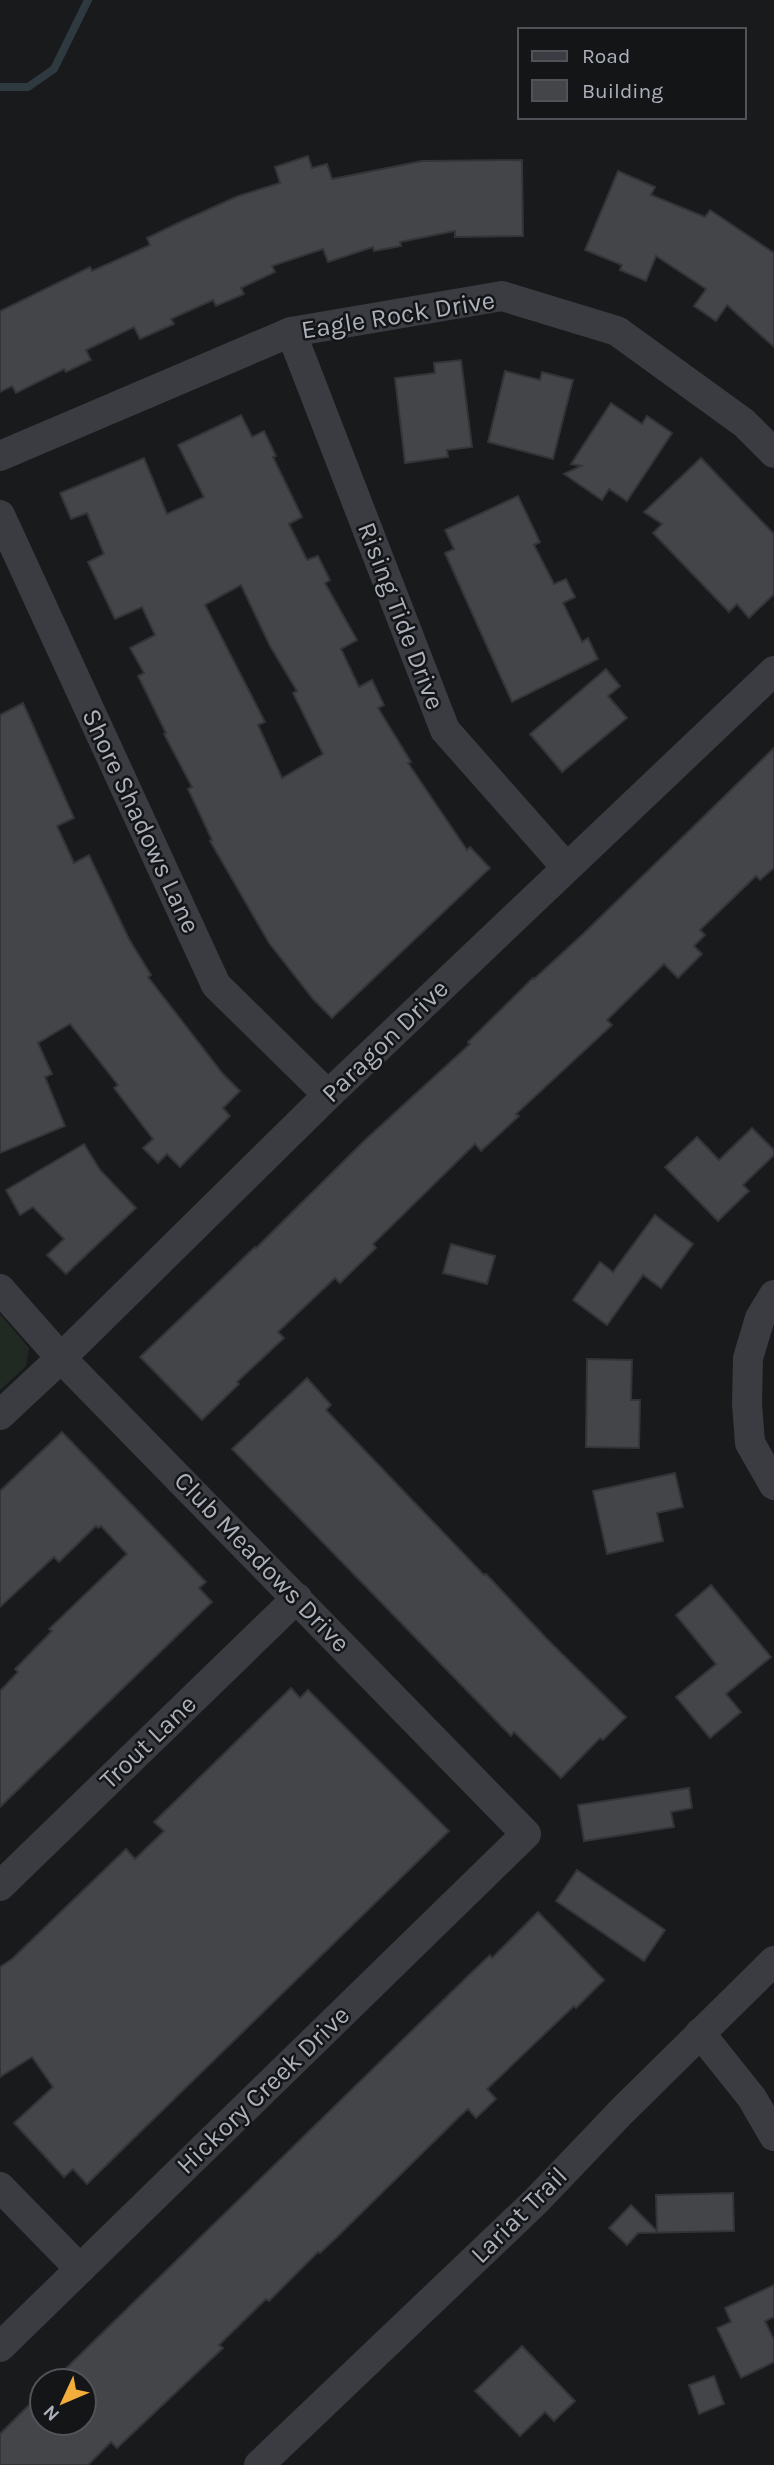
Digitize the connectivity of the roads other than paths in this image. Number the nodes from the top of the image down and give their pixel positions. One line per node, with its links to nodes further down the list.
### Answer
1 (291, 332): 2 (street, Eagle Rock Drive); 3 (street, Eagle Rock Drive); 6 (street, Rising Tide Drive)
2 (774, 453)
3 (0, 456)
4 (0, 515): 7 (street, Shore Shadows Lane)
5 (774, 671): 6 (street, Paragon Drive)
6 (566, 867): 7 (street, Paragon Drive)
7 (328, 1095): 10 (street, Paragon Drive)
8 (0, 1289): 10 (street, Club Meadows Drive)
9 (774, 1295): 12 (street)
10 (61, 1358): 11 (street, Paragon Drive); 13 (street, Club Meadows Drive)
11 (0, 1415)
12 (774, 1485)
13 (297, 1598): 14 (street, Club Meadows Drive); 15 (street, Trout Lane)
14 (526, 1834): 20 (street, Hickory Creek Drive)
15 (0, 1886)
16 (774, 1961): 17 (street, Lariat Trail)
17 (700, 2033): 18 (street); 22 (street, Lariat Trail)
18 (774, 2136)
19 (0, 2188): 20 (street)
20 (80, 2269): 21 (street, Hickory Creek Drive)
21 (0, 2347)
22 (259, 2465)

